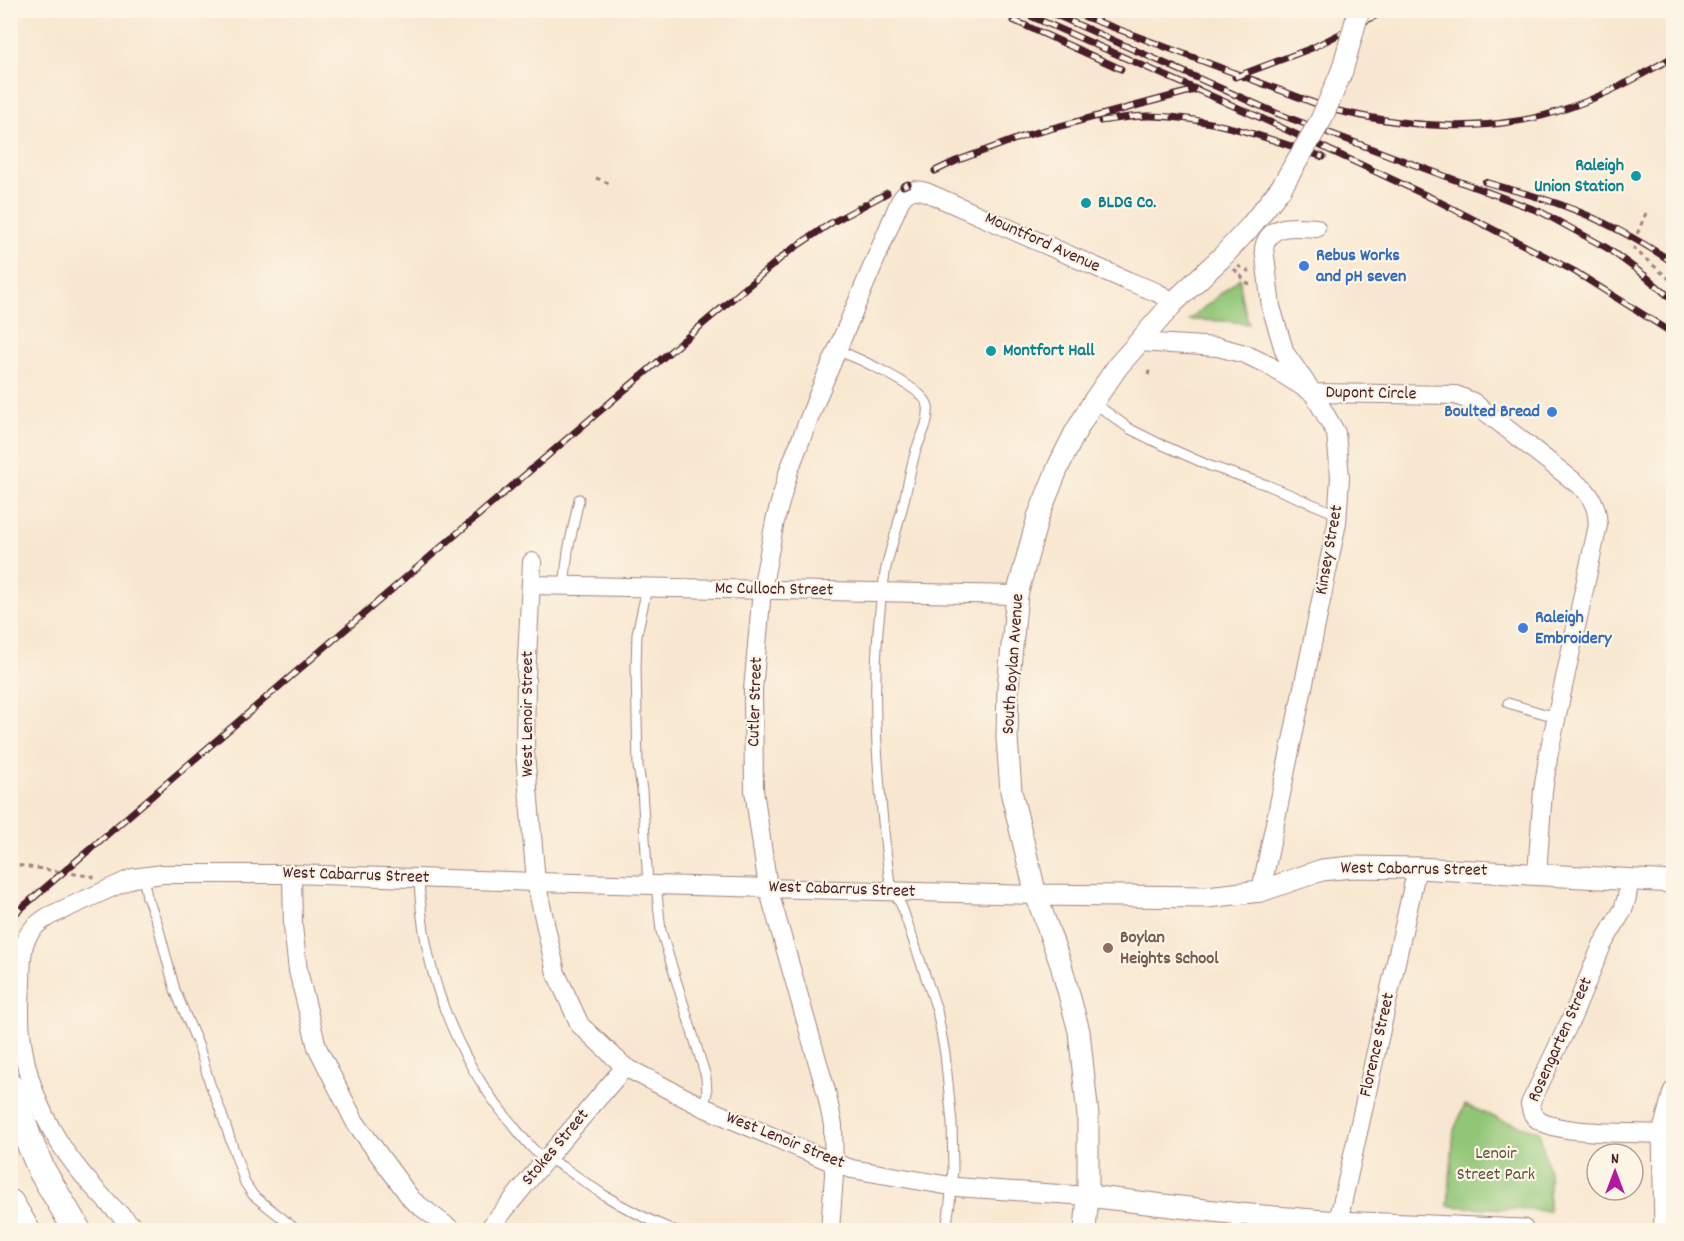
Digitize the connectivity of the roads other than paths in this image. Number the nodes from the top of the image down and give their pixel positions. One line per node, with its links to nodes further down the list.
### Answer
1 (1359, 10): 4 (street, South Boylan Avenue, bridge)
2 (908, 192): 4 (street, Mountford Avenue); 6 (street, Cutler Street)
3 (1316, 228): 7 (street, Kinsey Street)
4 (1174, 302): 5 (street, South Boylan Avenue)
5 (1139, 342): 7 (street, Dupont Circle); 8 (street, South Boylan Avenue)
6 (837, 350): 15 (street, Cutler Street); 16 (lane)
7 (1313, 393): 10 (street, Kinsey Street); 19 (street, Dupont Circle)
8 (1093, 402): 10 (lane); 17 (street, South Boylan Avenue)
9 (579, 499): 13 (lane)
10 (1339, 515): 30 (street, Kinsey Street)
11 (532, 562): 12 (street, West Lenoir Street)
12 (531, 585): 13 (street, Mc Culloch Street); 26 (street, West Lenoir Street)
13 (564, 586): 14 (street, Mc Culloch Street)
14 (647, 588): 15 (street, Mc Culloch Street); 28 (lane)
15 (762, 590): 16 (street, Mc Culloch Street); 29 (street, Cutler Street)
16 (882, 592): 17 (street, Mc Culloch Street); 31 (lane)
17 (1017, 595): 32 (street, South Boylan Avenue)
18 (1508, 703): 19 (lane)
19 (1558, 715): 20 (street, Dupont Circle)
20 (1532, 862): 21 (street, West Cabarrus Street); 25 (street, West Cabarrus Street)
21 (1417, 868): 30 (street, West Cabarrus Street); 44 (street, Florence Street)
22 (292, 874): 23 (street, West Cabarrus Street); 24 (street, West Cabarrus Street); 50 (street)
23 (143, 876): 48 (street, West Cabarrus Street); 49 (lane)
24 (418, 878): 26 (street, West Cabarrus Street); 38 (lane)
25 (1629, 879): 27 (street, West Cabarrus Street); 37 (street, Rosengarten Street)
26 (536, 882): 28 (street, West Cabarrus Street); 33 (street, West Lenoir Street)
27 (1674, 882)
28 (652, 884): 29 (street, West Cabarrus Street); 36 (lane)
29 (768, 888): 31 (street, West Cabarrus Street); 39 (street, Cutler Street)
30 (1261, 891): 32 (street, West Cabarrus Street)
31 (894, 892): 32 (street, West Cabarrus Street); 40 (lane)
32 (1036, 895): 41 (street, South Boylan Avenue)
33 (625, 1067): 36 (street, West Lenoir Street); 38 (street, Stokes Street)
34 (10, 1087): 47 (main road)
35 (1674, 1092): 37 (street)
36 (703, 1107): 39 (street, West Lenoir Street)
37 (1663, 1134): 57 (street)
38 (546, 1159): 51 (street, Stokes Street); 52 (lane)
39 (834, 1163): 40 (street, West Lenoir Street); 53 (street, Cutler Street)
40 (952, 1186): 41 (street, West Lenoir Street); 54 (lane)
41 (1088, 1196): 43 (street, West Lenoir Street); 55 (street, South Boylan Avenue)
42 (10, 1203): 46 (main road)
43 (1237, 1222): 44 (street, West Lenoir Street)
44 (1338, 1222): 45 (street, West Lenoir Street)
45 (1410, 1228): 56 (street, West Lenoir Street)
46 (26, 1230)
47 (77, 1230)
48 (137, 1230)
49 (297, 1230)
50 (452, 1230)
51 (488, 1230)
52 (673, 1230)
53 (830, 1230)
54 (946, 1230)
55 (1086, 1230)
56 (1523, 1230)
57 (1665, 1230)

